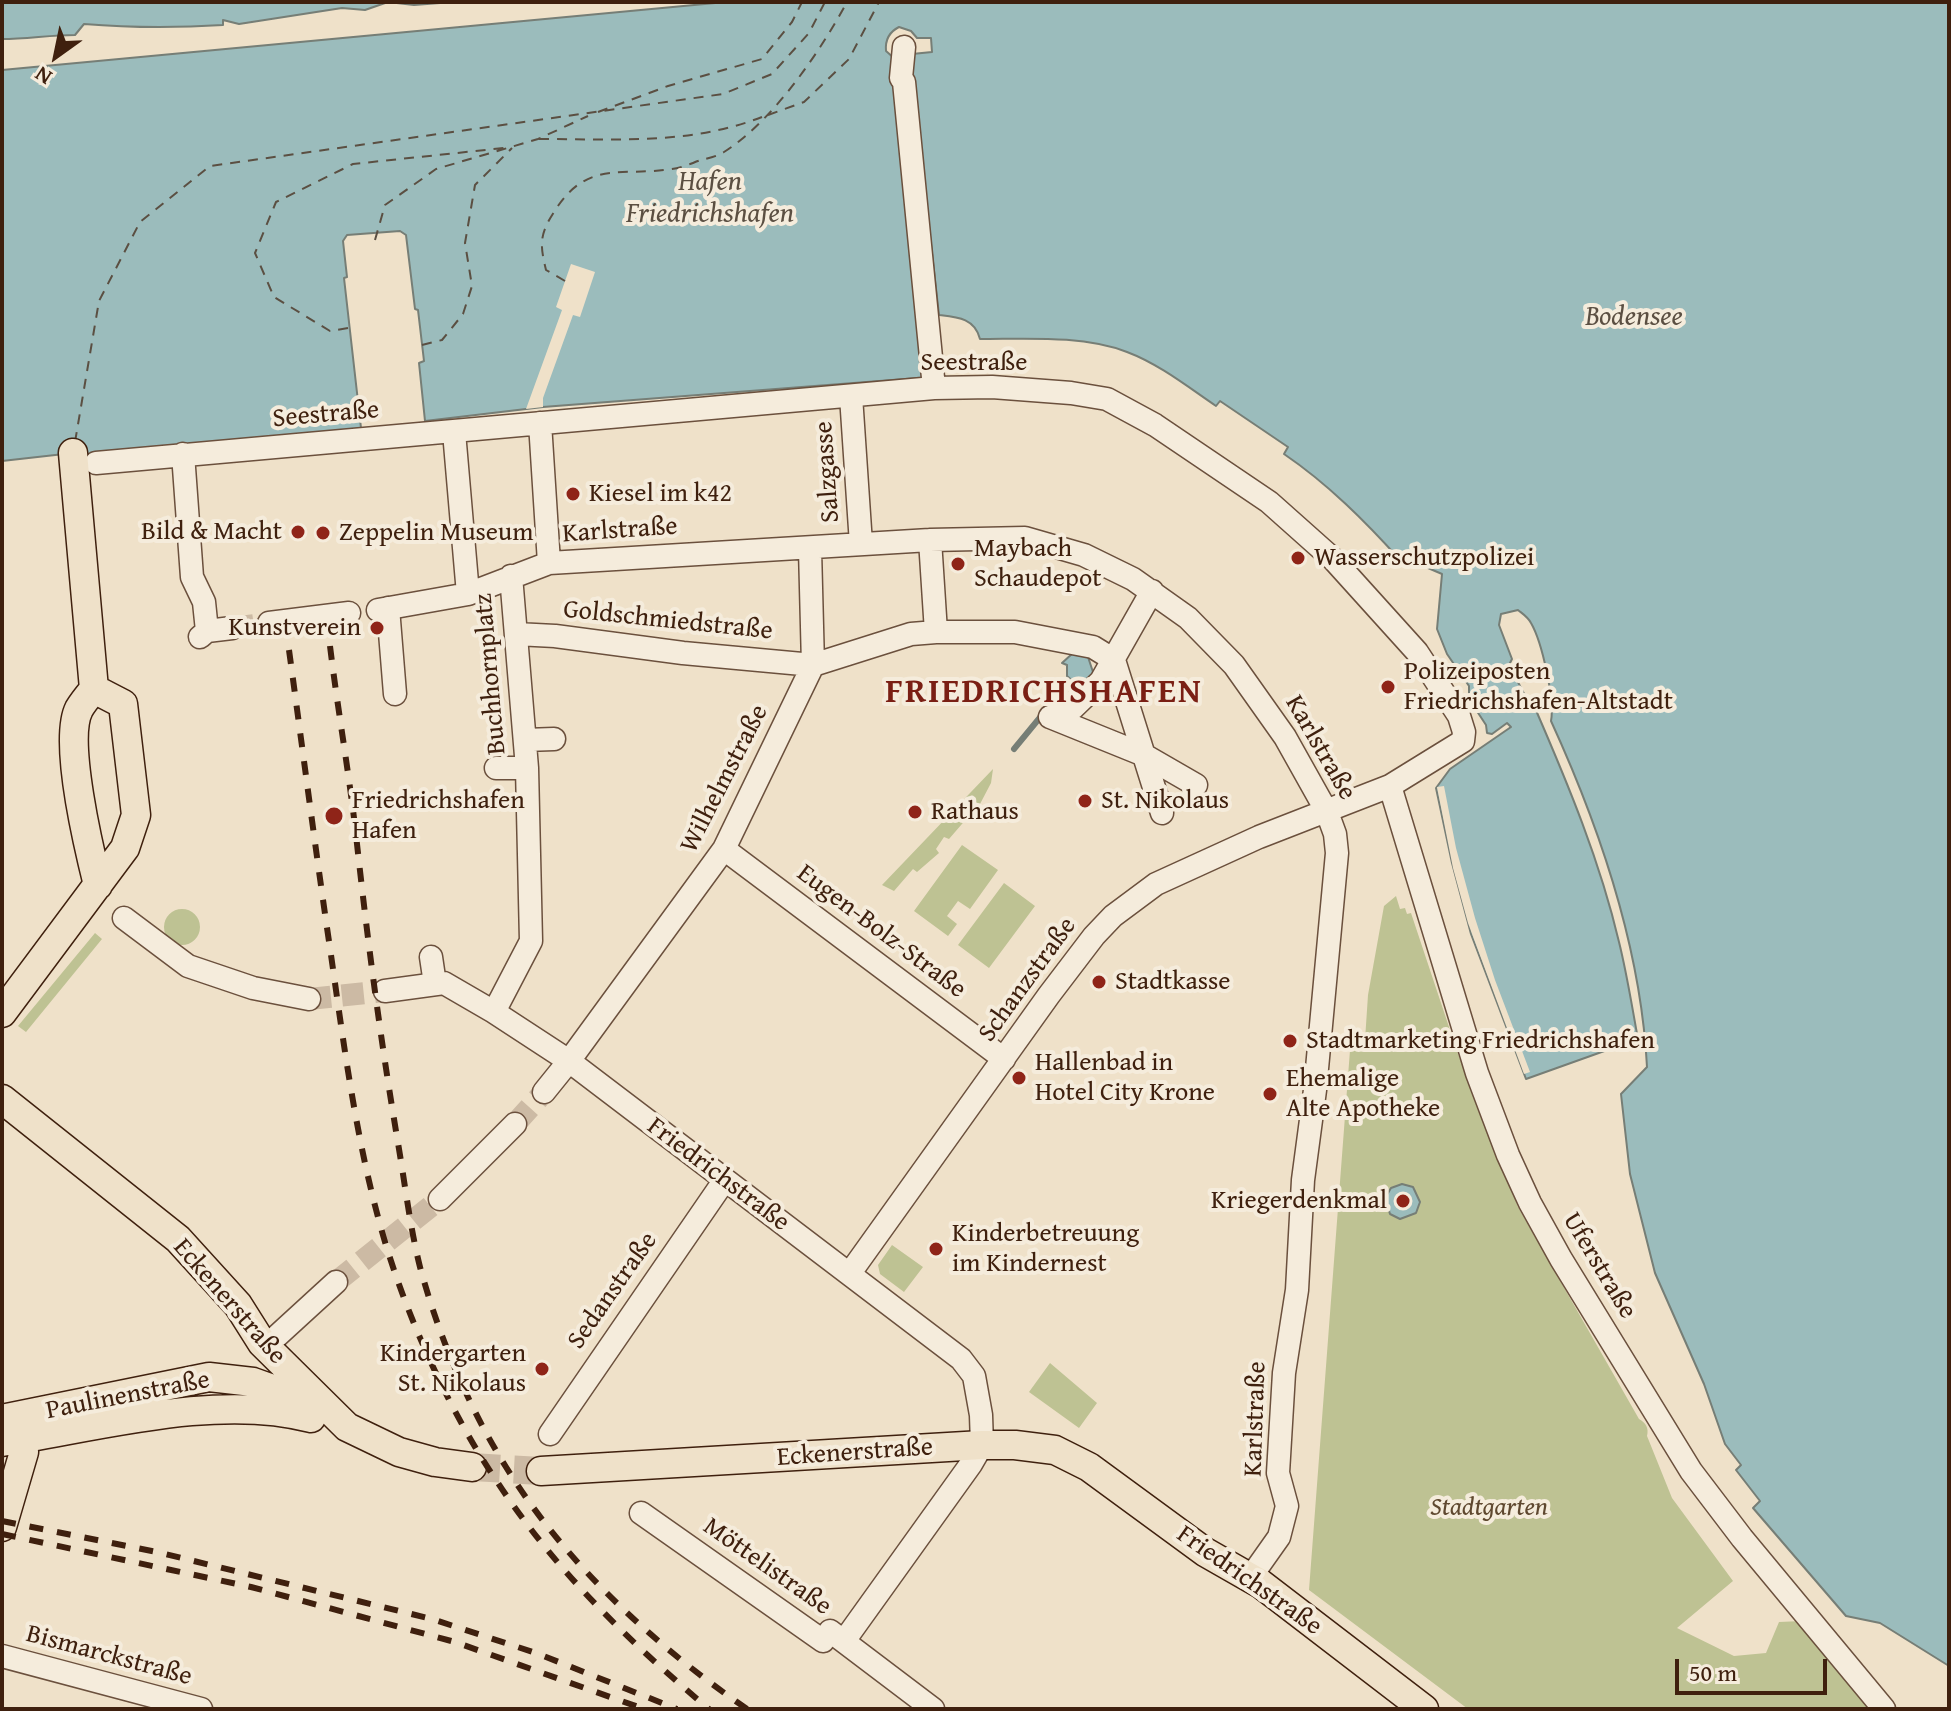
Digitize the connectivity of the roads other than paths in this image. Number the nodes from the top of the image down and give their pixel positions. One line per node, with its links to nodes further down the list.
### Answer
1 (905, 64): 2 (street)
2 (934, 388): 3 (street, Seestraße); 30 (street, Seestraße)
3 (851, 396): 4 (street, Seestraße); 9 (street, Salzgasse)
4 (540, 423): 5 (street, Seestraße); 11 (street)
5 (454, 432): 6 (street, Seestraße); 14 (street, Buchhornplatz)
6 (183, 454): 7 (street, Seestraße); 17 (street)
7 (84, 458): 22 (main road)
8 (930, 540): 9 (street, Karlstraße); 13 (street, Karlstraße); 18 (street)
9 (861, 544): 10 (street, Karlstraße)
10 (810, 549): 11 (street, Karlstraße); 21 (street)
11 (549, 563): 12 (street, Buchhornplatz)
12 (511, 576): 14 (street, Buchhornplatz); 19 (street, Buchhornplatz)
13 (1152, 591): 20 (street); 31 (street, Karlstraße)
14 (468, 594): 23 (street, Buchhornplatz)
15 (349, 613): 16 (street)
16 (269, 623)
17 (232, 628)
18 (936, 632): 20 (street); 21 (street)
19 (516, 634): 21 (street, Goldschmiedstraße); 25 (street, Buchhornplatz)
20 (1114, 660): 26 (street); 26 (street)
21 (813, 665): 33 (street, Wilhelmstraße)
22 (94, 689): 34 (main road); 34 (main road)
23 (395, 694)
24 (554, 739): 25 (street)
25 (525, 740): 28 (street, Buchhornplatz)
26 (1144, 755): 29 (street); 32 (street)
27 (496, 768): 28 (street, Buchhornplatz)
28 (527, 768): 40 (street, Buchhornplatz)
29 (1196, 785)
30 (1390, 786): 31 (street, Seestraße); 69 (street, Uferstraße)
31 (1326, 809): 42 (street, Schanzstraße); 63 (street, Karlstraße)
32 (1162, 813)
33 (724, 849): 42 (street, Eugen-Bolz-Straße); 43 (street, Wilhelmstraße)
34 (98, 885): 41 (main road)
35 (124, 918): 39 (street)
36 (431, 957): 37 (street)
37 (435, 984): 38 (street); 40 (street, Friedrichstraße)
38 (385, 991)
39 (309, 999)
40 (494, 1012): 43 (street, Friedrichstraße)
41 (2, 1013)
42 (1004, 1059): 49 (street, Schanzstraße)
43 (569, 1061): 44 (street, Wilhelmstraße); 47 (street, Friedrichstraße)
44 (544, 1092)
45 (2, 1099): 51 (main road, Eckenerstraße)
46 (515, 1124): 48 (street)
47 (724, 1181): 49 (street, Friedrichstraße); 56 (street, Sedanstraße)
48 (440, 1199)
49 (850, 1273): 57 (street, Friedrichstraße)
50 (336, 1282): 51 (street)
51 (270, 1340): 52 (main road); 54 (main road, Eckenerstraße)
52 (253, 1382): 53 (main road); 54 (main road, Paulinenstraße); 55 (main road, Paulinenstraße)
53 (200, 1411): 54 (main road, Paulinenstraße); 55 (main road, Paulinenstraße)
54 (347, 1427): 59 (main road, Eckenerstraße)
55 (7, 1431): 62 (main road)
56 (550, 1434)
57 (982, 1445): 58 (main road, Eckenerstraße); 60 (main road, Eckenerstraße); 64 (street)
58 (1071, 1457): 63 (main road, Friedrichstraße)
59 (472, 1467)
60 (541, 1471)
61 (641, 1513): 64 (street, Möttelistraße)
62 (2, 1527)
63 (1250, 1578): 68 (main road, Friedrichstraße)
64 (844, 1641): 67 (street, Möttelistraße)
65 (2, 1656): 66 (street, Bismarckstraße)
66 (201, 1709)
67 (933, 1709)
68 (1424, 1709)
69 (1884, 1709)

